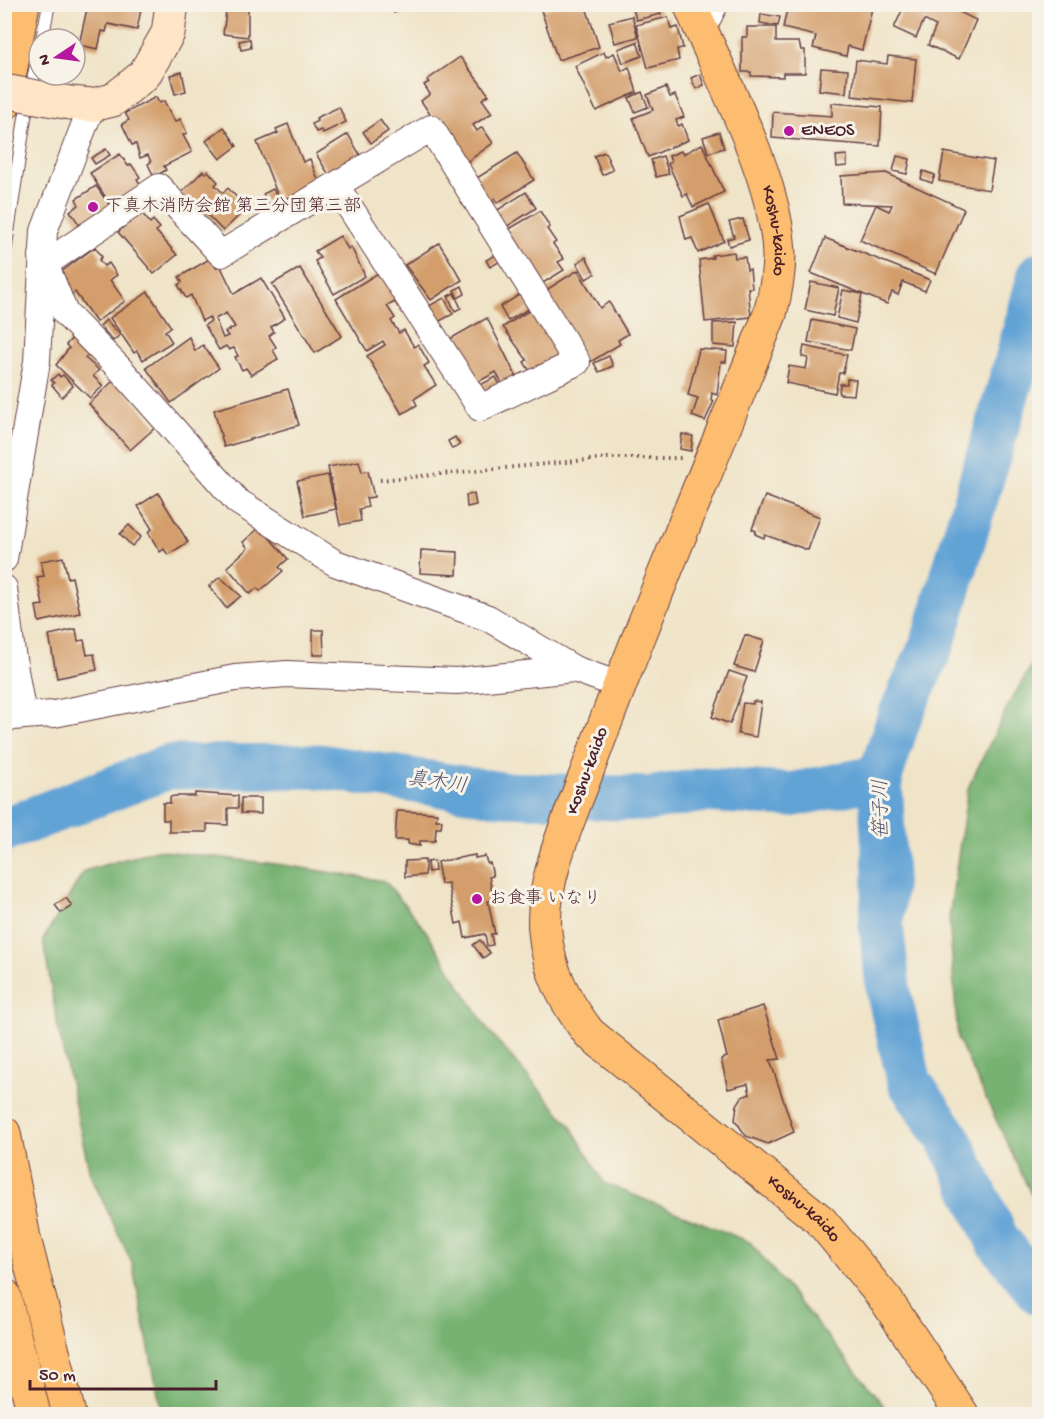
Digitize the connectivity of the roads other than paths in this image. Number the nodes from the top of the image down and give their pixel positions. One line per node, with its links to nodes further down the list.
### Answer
1 (23, 4): 8 (highway)
2 (49, 4): 5 (lane)
3 (172, 4): 9 (main road)
4 (702, 14): 16 (highway, Koshu-kaido)
5 (44, 27)
6 (31, 87): 11 (lane)
7 (4, 91): 9 (main road, bridge)
8 (4, 104)
9 (81, 104): 12 (street)
10 (336, 186): 10 (street); 12 (street)
11 (4, 259)
12 (44, 260): 13 (street); 15 (street)
13 (4, 560)
14 (4, 588): 17 (street)
15 (574, 669): 16 (street); 17 (street)
16 (614, 698): 22 (highway, Koshu-kaido)
17 (14, 717)
18 (4, 1133): 21 (highway)
19 (4, 1295): 20 (highway)
20 (34, 1414)
21 (69, 1414)
22 (962, 1414)

